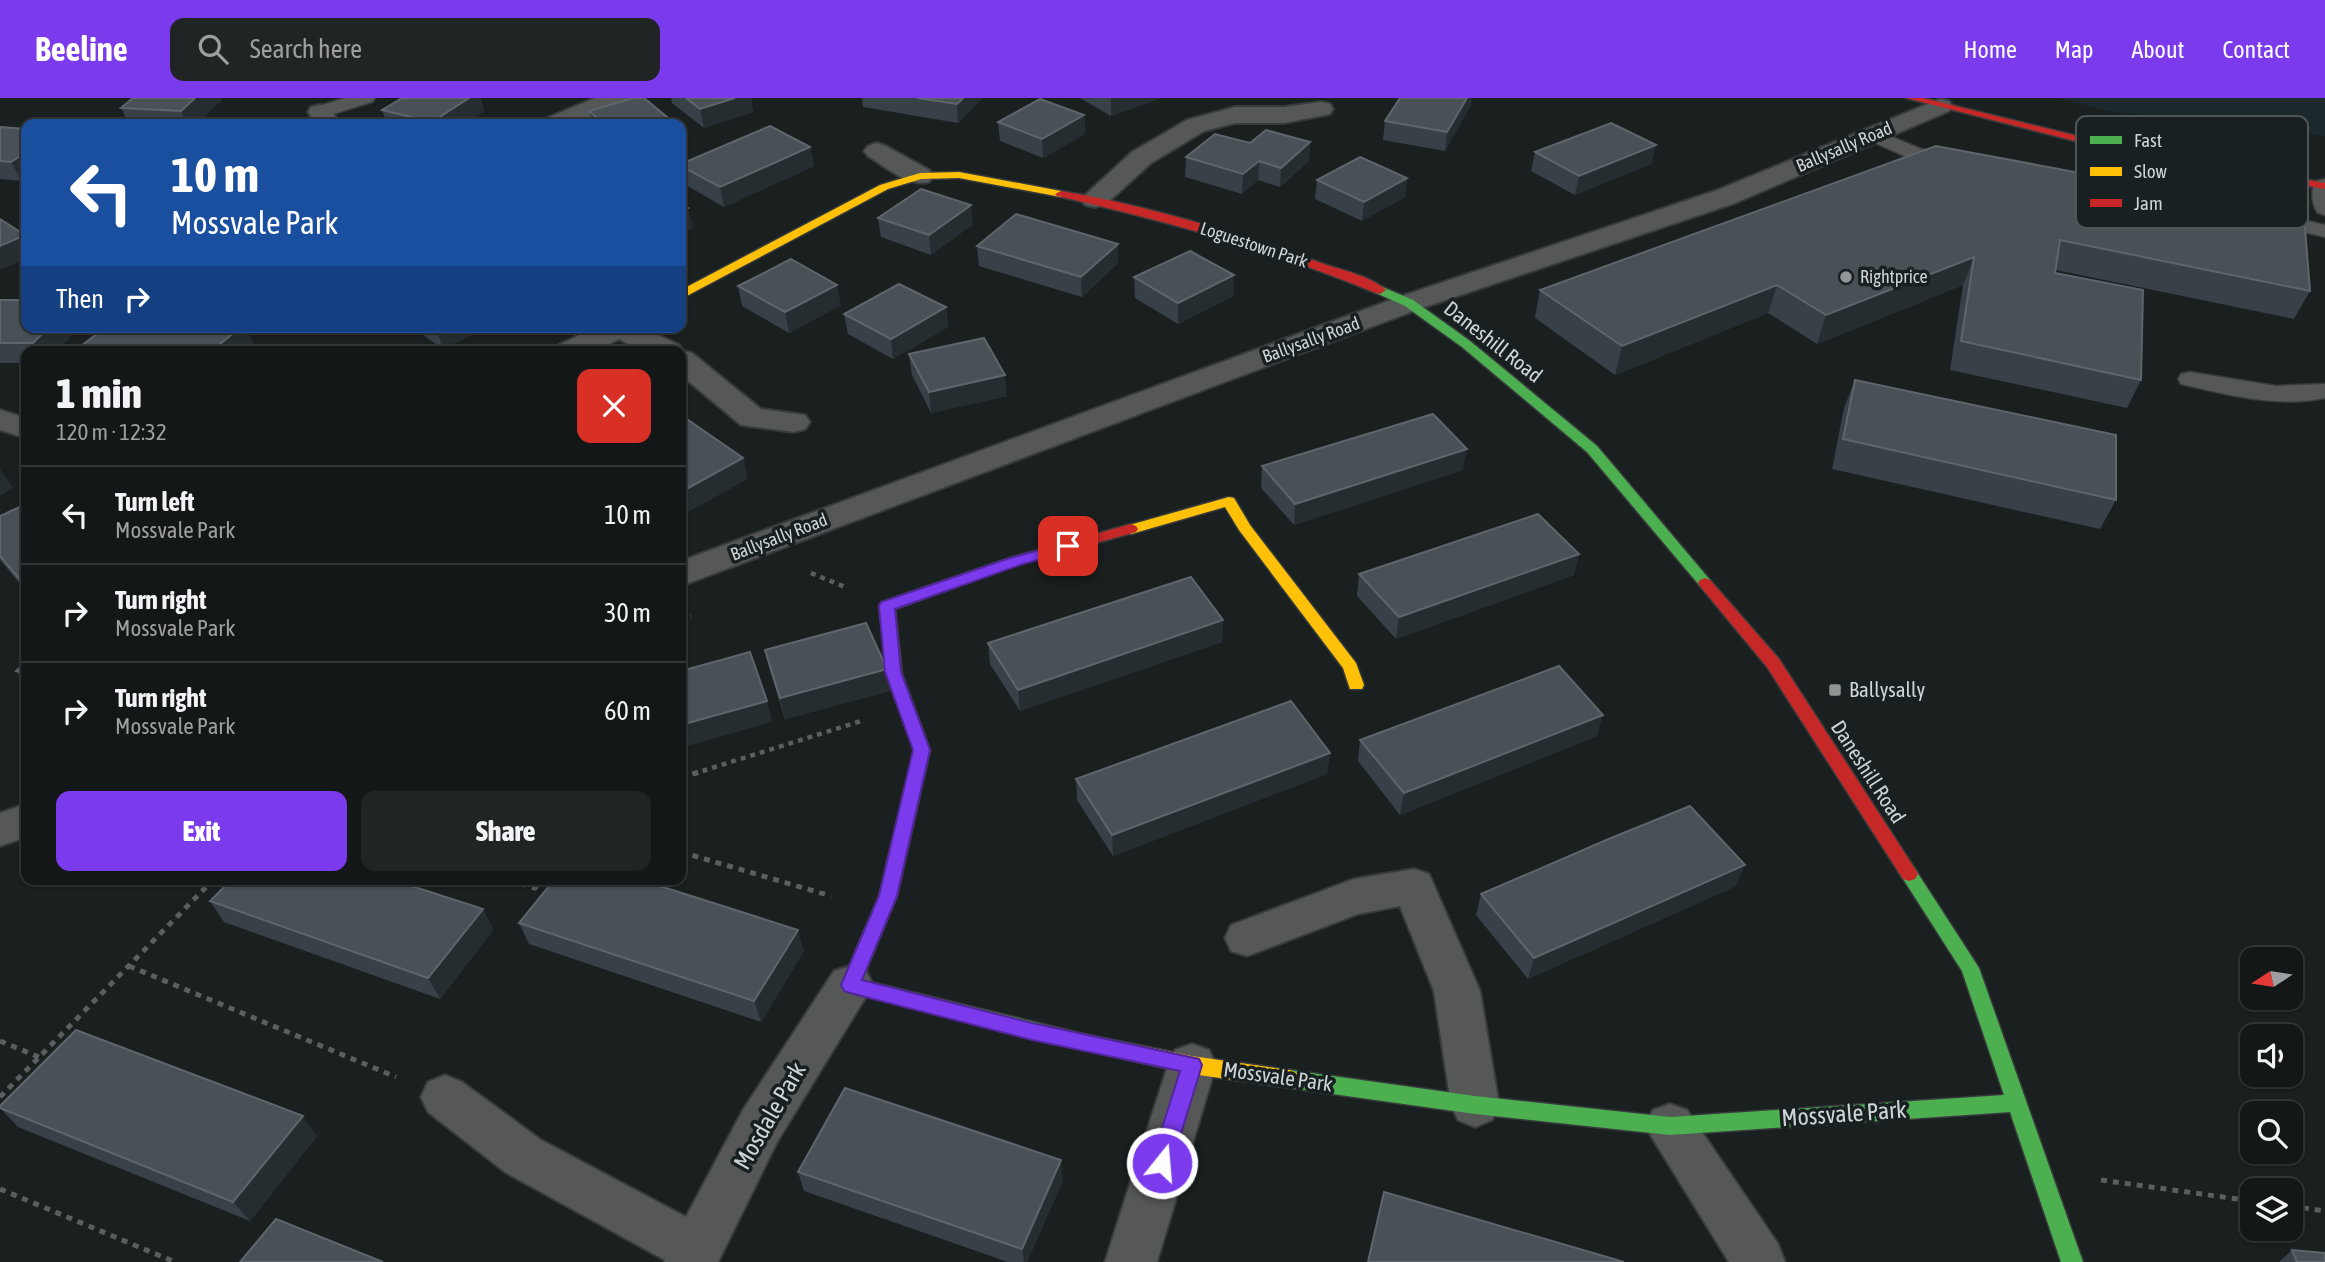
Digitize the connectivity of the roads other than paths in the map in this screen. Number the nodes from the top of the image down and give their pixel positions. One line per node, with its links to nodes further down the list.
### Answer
1 (365, 98): 6 (lane)
2 (616, 98): 7 (street)
3 (1911, 98): 4 (street)
4 (1941, 106): 8 (street, Ballysally Road); 9 (street)
5 (1321, 109): 14 (street)
6 (324, 118)
7 (566, 119)
8 (1873, 135): 11 (lane); 17 (street, Ballysally Road)
9 (2076, 139)
10 (877, 151): 12 (street)
11 (1975, 164)
12 (920, 176): 14 (street, Loguestown Park); 16 (street, Loguestown Park)
13 (2324, 186): 15 (lane)
14 (1095, 199): 17 (street, Loguestown Park)
15 (2325, 209)
16 (686, 292)
17 (1409, 303): 28 (street, Ballysally Road); 36 (street, Daneshill Road)
18 (607, 333): 20 (street)
19 (631, 333): 21 (street)
20 (582, 346)
21 (656, 346)
22 (686, 364): 26 (street)
23 (2190, 379): 24 (lane)
24 (2325, 391)
25 (0, 420): 27 (street)
26 (794, 422)
27 (21, 426)
28 (686, 572)
29 (1356, 685): 33 (street)
30 (21, 822): 31 (street)
31 (0, 830)
32 (1247, 938): 37 (street)
33 (850, 985): 34 (street, Mossvale Park); 39 (street, Mosdale Park)
34 (1192, 1065): 37 (street, Mossvale Park); 40 (street)
35 (445, 1097): 39 (street, Mosdale Park)
36 (2017, 1103): 38 (street, Mossvale Park); 42 (street, Daneshill Road)
37 (1475, 1105): 38 (street, Mossvale Park)
38 (1670, 1126): 41 (street)
39 (694, 1256)
40 (1131, 1262)
41 (1759, 1262)
42 (2072, 1262)

